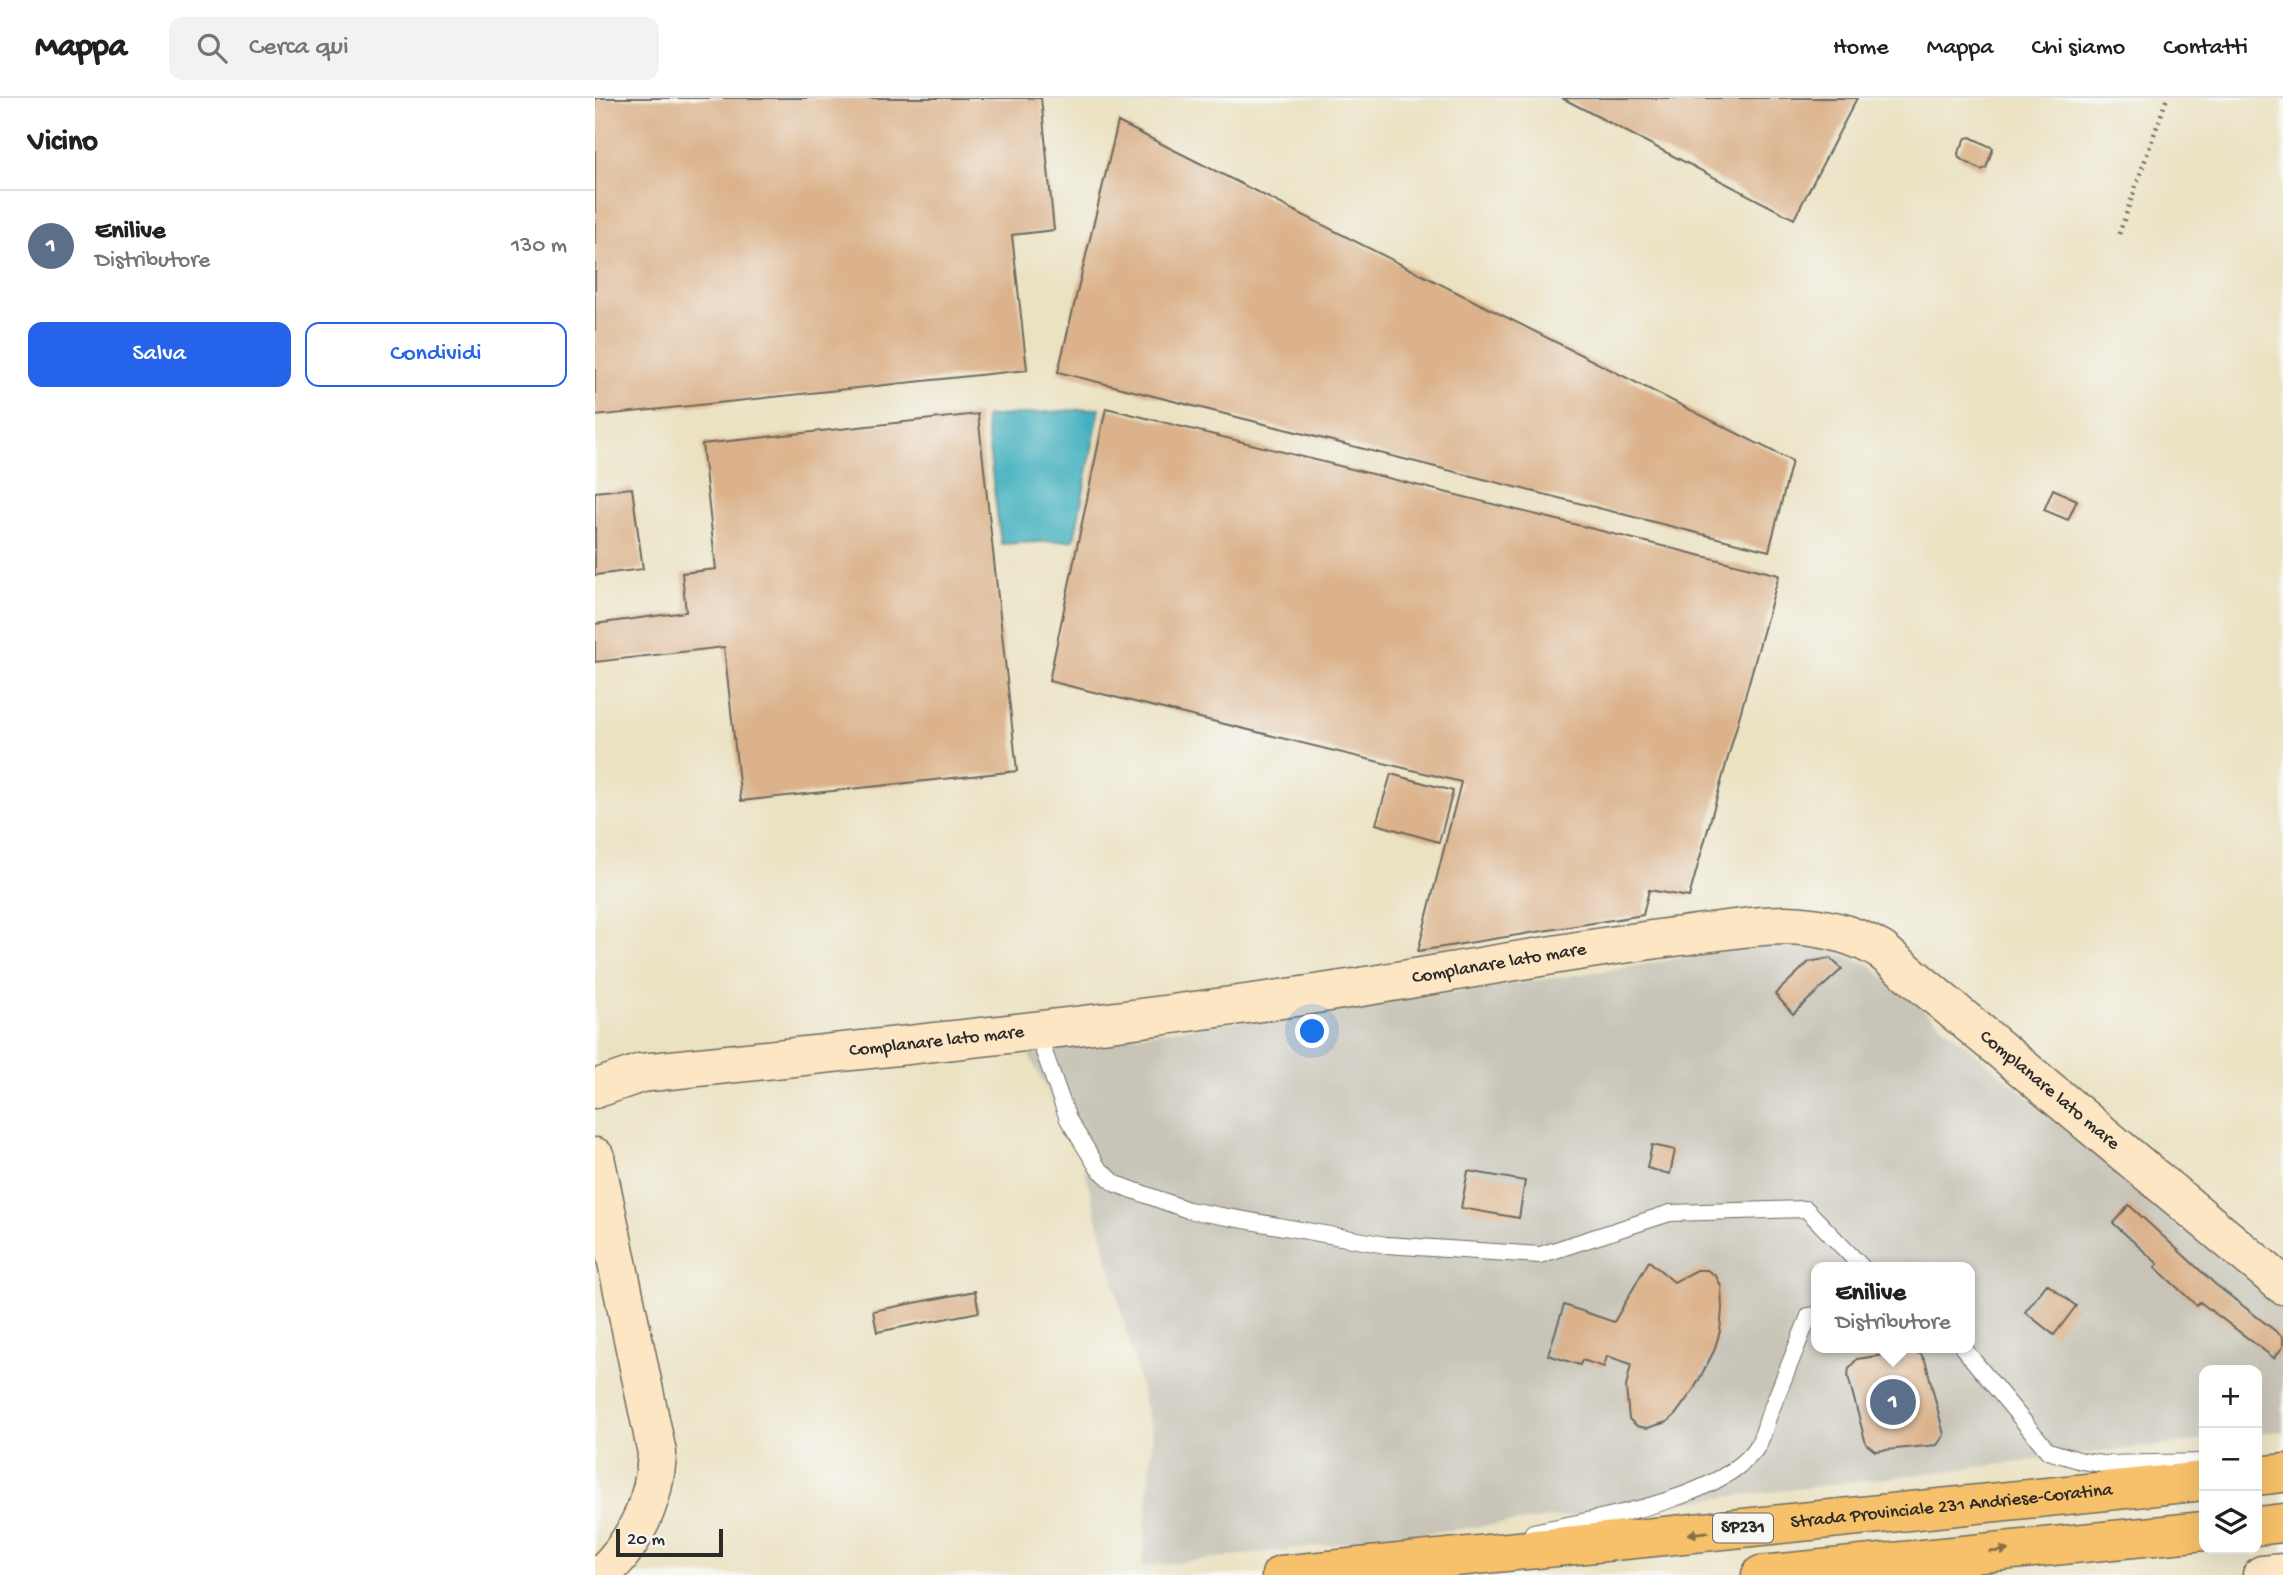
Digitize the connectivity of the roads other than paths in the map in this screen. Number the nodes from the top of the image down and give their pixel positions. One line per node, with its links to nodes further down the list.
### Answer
1 (1037, 1032): 2 (street, Complanare lato mare); 4 (lane); 5 (street, Complanare lato mare)
2 (595, 1089)
3 (595, 1157): 19 (street)
4 (1857, 1262)
5 (2283, 1284)
6 (1811, 1316): 17 (lane)
7 (1967, 1353): 10 (lane)
8 (2283, 1460): 9 (lane)
9 (2262, 1461)
10 (2199, 1462)
11 (2283, 1473): 12 (highway)
12 (2262, 1475)
13 (2199, 1482): 17 (highway, Strada Provinciale 231 Andriese-Coratina / SP231, one-way to 17)
14 (2283, 1523): 15 (highway)
15 (2262, 1525)
16 (2199, 1531): 21 (highway, one-way to 16)
17 (1381, 1565): 20 (highway, Strada Provinciale 231 Andriese-Coratina / SP231)
18 (2283, 1573): 22 (street)
19 (601, 1575)
20 (1281, 1575)
21 (1761, 1575)
22 (2262, 1575)

